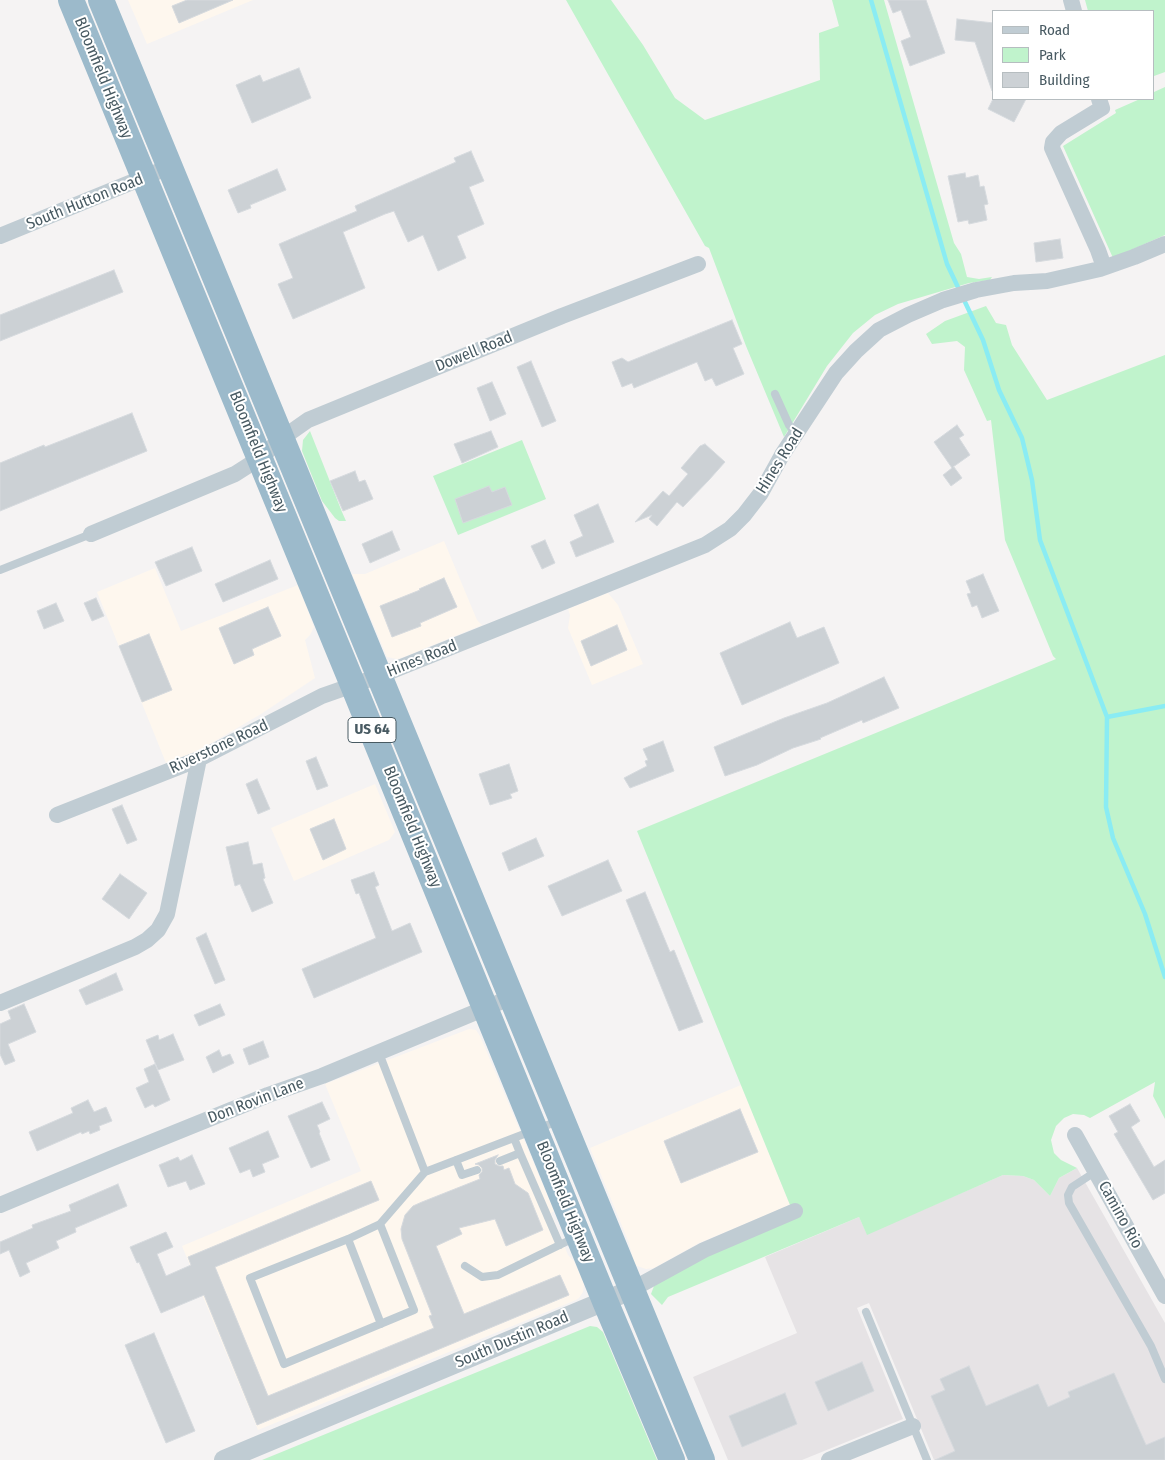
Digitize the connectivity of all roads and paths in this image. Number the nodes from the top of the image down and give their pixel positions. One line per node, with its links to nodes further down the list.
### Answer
1 (71, 0): 5 (highway, Bloomfield Highway / US 64)
2 (101, 0): 4 (highway, Bloomfield Highway / US 64)
3 (1099, 100): 9 (street)
4 (169, 167): 5 (street, South Hutton Road); 12 (highway, Bloomfield Highway / US 64)
5 (144, 178): 6 (street, South Hutton Road); 13 (highway, Bloomfield Highway / US 64)
6 (0, 236)
7 (1165, 244): 9 (street, Hines Road)
8 (698, 264): 12 (street, Dowell Road)
9 (1104, 267): 11 (street, Hines Road)
10 (774, 394): 11 (lane)
11 (796, 434): 16 (street, Hines Road)
12 (281, 439): 13 (street, Dowell Road); 16 (highway, Bloomfield Highway / US 64)
13 (260, 458): 14 (street); 17 (highway, Bloomfield Highway / US 64)
14 (91, 534): 15 (lane)
15 (0, 570)
16 (379, 676): 17 (street, Riverstone Road); 20 (highway, Bloomfield Highway / US 64)
17 (353, 685): 18 (street, Riverstone Road); 22 (highway, Bloomfield Highway / US 64)
18 (199, 759): 19 (street, Riverstone Road); 21 (street)
19 (57, 815)
20 (512, 998): 22 (street, Don Rovin Lane); 24 (highway, Bloomfield Highway / US 64)
21 (0, 1003)
22 (485, 1008): 23 (street, Don Rovin Lane); 25 (highway, Bloomfield Highway / US 64)
23 (378, 1052): 31 (lane); 33 (street, Don Rovin Lane)
24 (561, 1120): 25 (lane); 39 (highway, Bloomfield Highway / US 64)
25 (525, 1134): 27 (lane); 28 (lane); 37 (highway, Bloomfield Highway / US 64)
26 (1075, 1135): 32 (street, Camino Rio)
27 (520, 1153): 29 (lane); 37 (lane)
28 (456, 1160): 30 (lane); 31 (lane)
29 (500, 1160)
30 (477, 1170)
31 (425, 1172): 35 (lane)
32 (1095, 1172): 40 (street, Camino Rio); 44 (lane)
33 (0, 1205)
34 (795, 1211): 39 (street, South Dustin Road)
35 (380, 1224): 36 (lane); 43 (lane)
36 (348, 1239): 43 (lane); 43 (lane)
37 (569, 1241): 38 (lane); 41 (highway, Bloomfield Highway / US 64)
38 (465, 1266)
39 (631, 1290): 41 (street, South Dustin Road); 48 (highway, Bloomfield Highway / US 64)
40 (1165, 1296)
41 (605, 1301): 46 (street, South Dustin Road); 47 (highway, Bloomfield Highway / US 64)
42 (866, 1312): 45 (lane)
43 (381, 1324)
44 (1165, 1379)
45 (913, 1426): 49 (street); 50 (lane)
46 (224, 1460)
47 (672, 1460)
48 (702, 1460)
49 (829, 1460)
50 (927, 1460)

